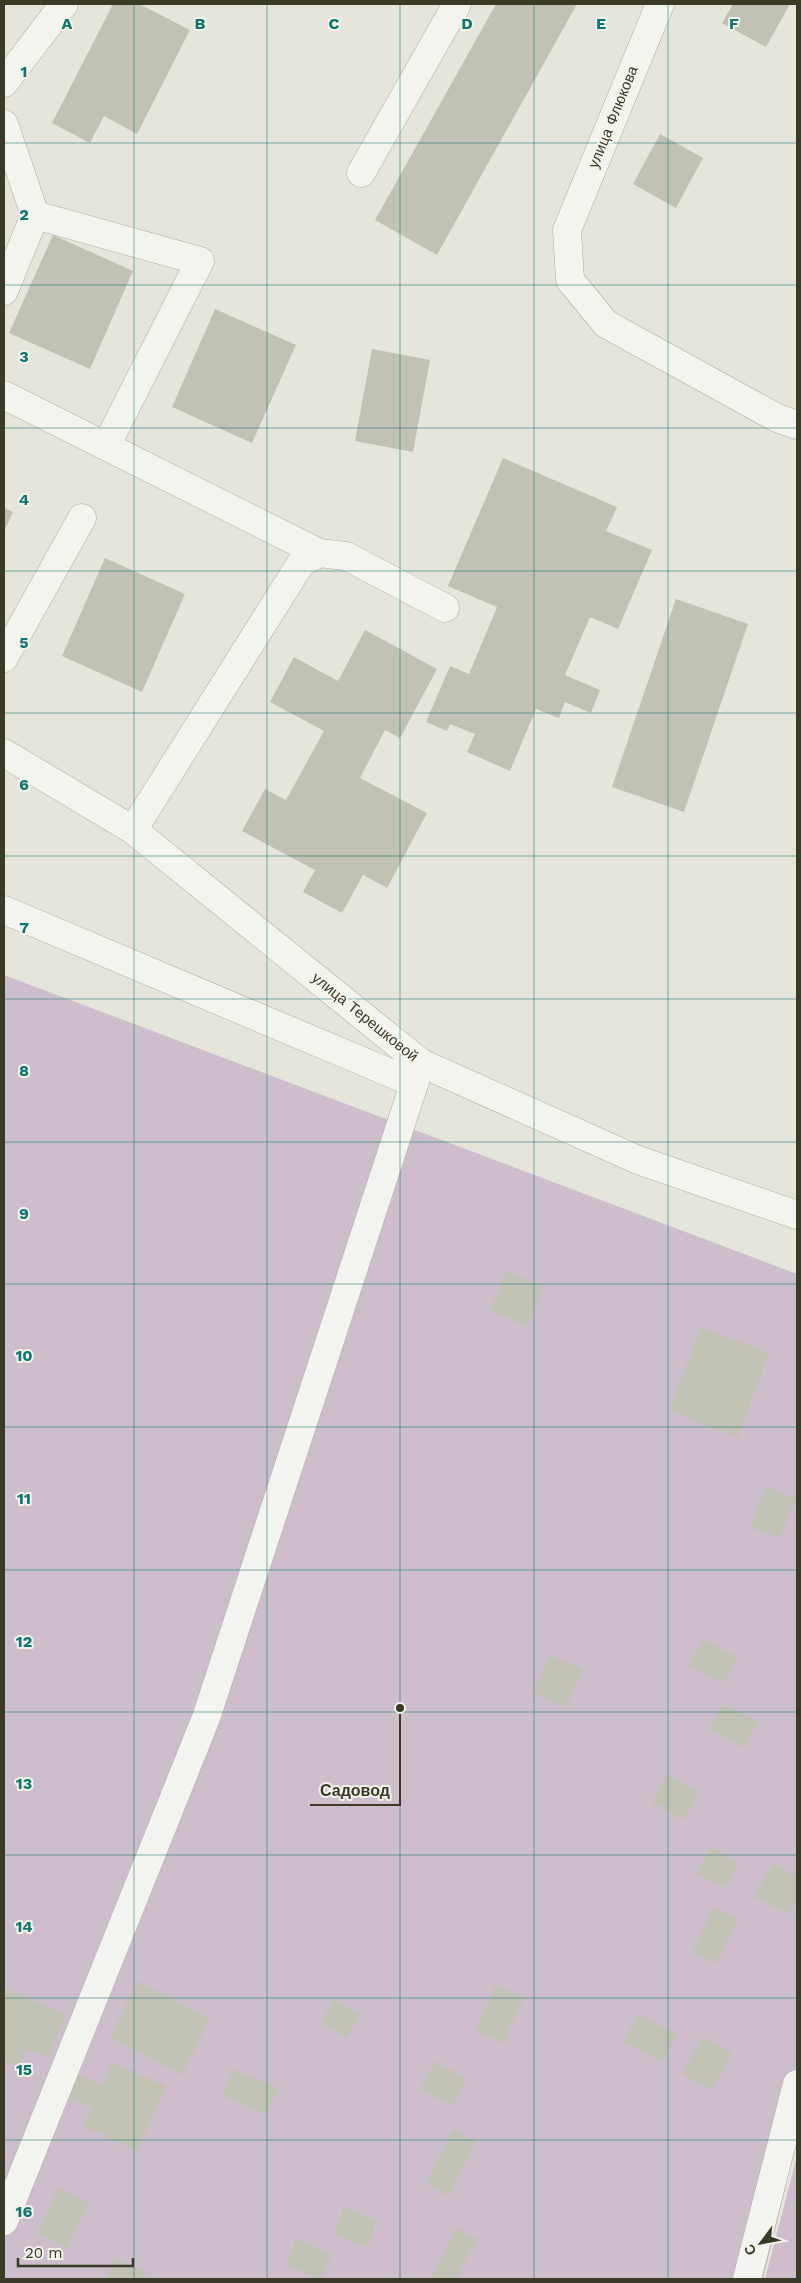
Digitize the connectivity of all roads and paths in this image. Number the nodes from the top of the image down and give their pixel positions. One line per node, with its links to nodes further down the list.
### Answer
1 (64, 4): 4 (street)
2 (457, 4): 6 (street)
3 (660, 4): 10 (street, улица Флюкова)
4 (4, 83)
5 (4, 124): 7 (street)
6 (361, 173)
7 (35, 215): 8 (street); 11 (street)
8 (4, 290)
9 (4, 395): 11 (street)
10 (797, 425)
11 (106, 446): 13 (street)
12 (82, 518): 15 (street)
13 (318, 553): 14 (street); 17 (street)
14 (445, 608)
15 (4, 658)
16 (4, 753): 17 (street, улица Терешковой)
17 (133, 830): 19 (street, улица Терешковой)
18 (4, 910): 19 (street)
19 (418, 1073): 20 (street, улица Терешковой); 22 (street)
20 (797, 1215)
21 (797, 2084): 23 (street)
22 (4, 2221)
23 (747, 2279)

